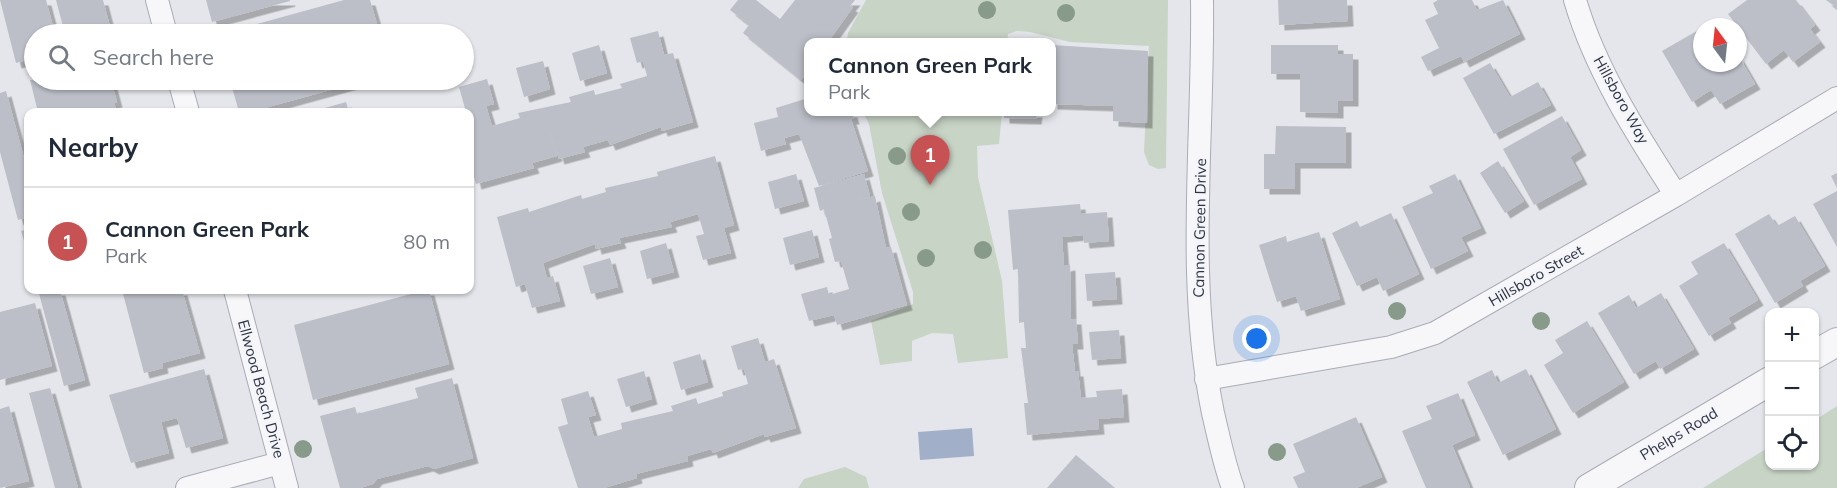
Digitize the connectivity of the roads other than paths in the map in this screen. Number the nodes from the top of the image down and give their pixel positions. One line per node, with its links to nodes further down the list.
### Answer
1 (157, 0): 4 (street)
2 (1202, 0): 12 (street, Cannon Green Drive)
3 (1575, 0): 8 (street, Hillsboro Way)
4 (163, 24)
5 (181, 90): 7 (street)
6 (1837, 98): 8 (street, Hillsboro Street)
7 (187, 108)
8 (1676, 195): 12 (street, Hillsboro Street)
9 (236, 294): 14 (street, Ellwood Beach Drive)
10 (1837, 342): 11 (street)
11 (1819, 353)
12 (1206, 379): 17 (street, Cannon Green Drive)
13 (1765, 384): 18 (street, Phelps Road)
14 (280, 463): 15 (street); 16 (street, Ellwood Beach Drive)
15 (187, 488)
16 (287, 488)
17 (1233, 488)
18 (1589, 488)

